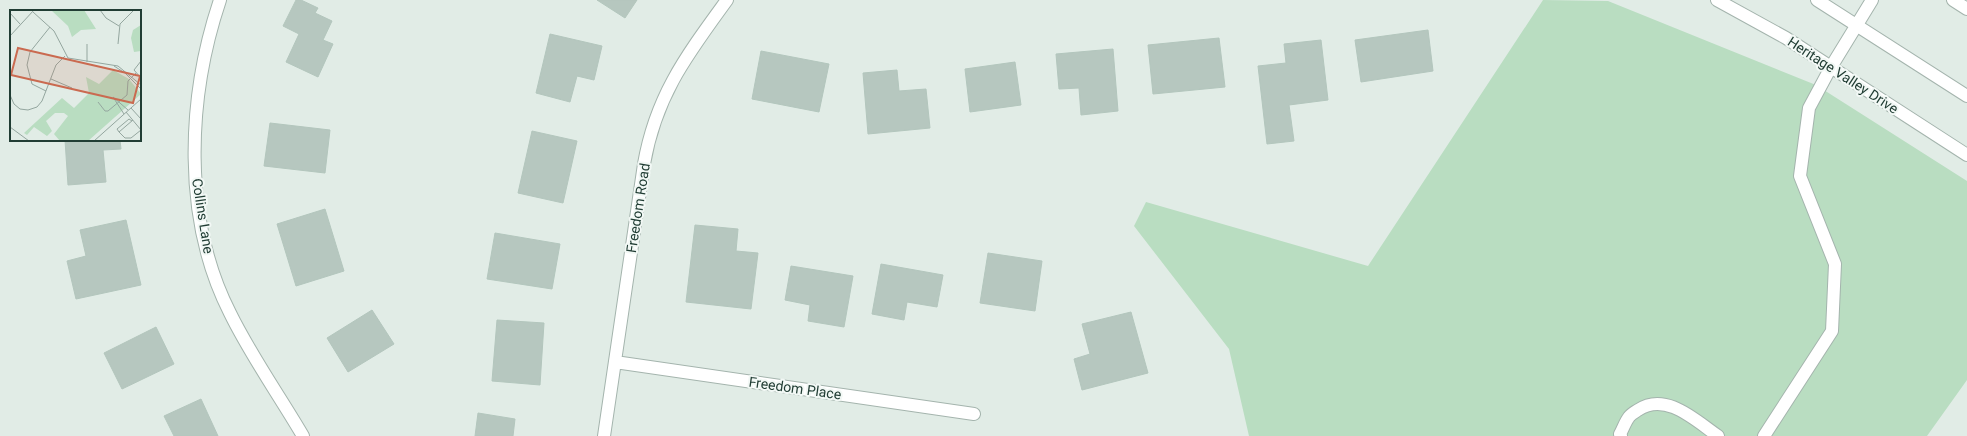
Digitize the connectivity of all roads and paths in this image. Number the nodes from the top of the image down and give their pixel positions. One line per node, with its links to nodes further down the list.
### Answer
1 (220, 0): 14 (street, Collins Lane)
2 (727, 0): 12 (street, Freedom Road)
3 (1717, 0): 9 (street, Heritage Valley Drive)
4 (1817, 0): 8 (street)
5 (1872, 0): 8 (street)
6 (1953, 0): 7 (street)
7 (1967, 9)
8 (1856, 25): 9 (street); 10 (street)
9 (1831, 67): 11 (street, Heritage Valley Drive); 18 (street)
10 (1967, 96)
11 (1967, 155)
12 (615, 362): 13 (street, Freedom Place); 15 (street, Freedom Road)
13 (974, 414)
14 (303, 436)
15 (604, 436)
16 (1622, 436): 17 (street)
17 (1718, 436)
18 (1764, 436)

